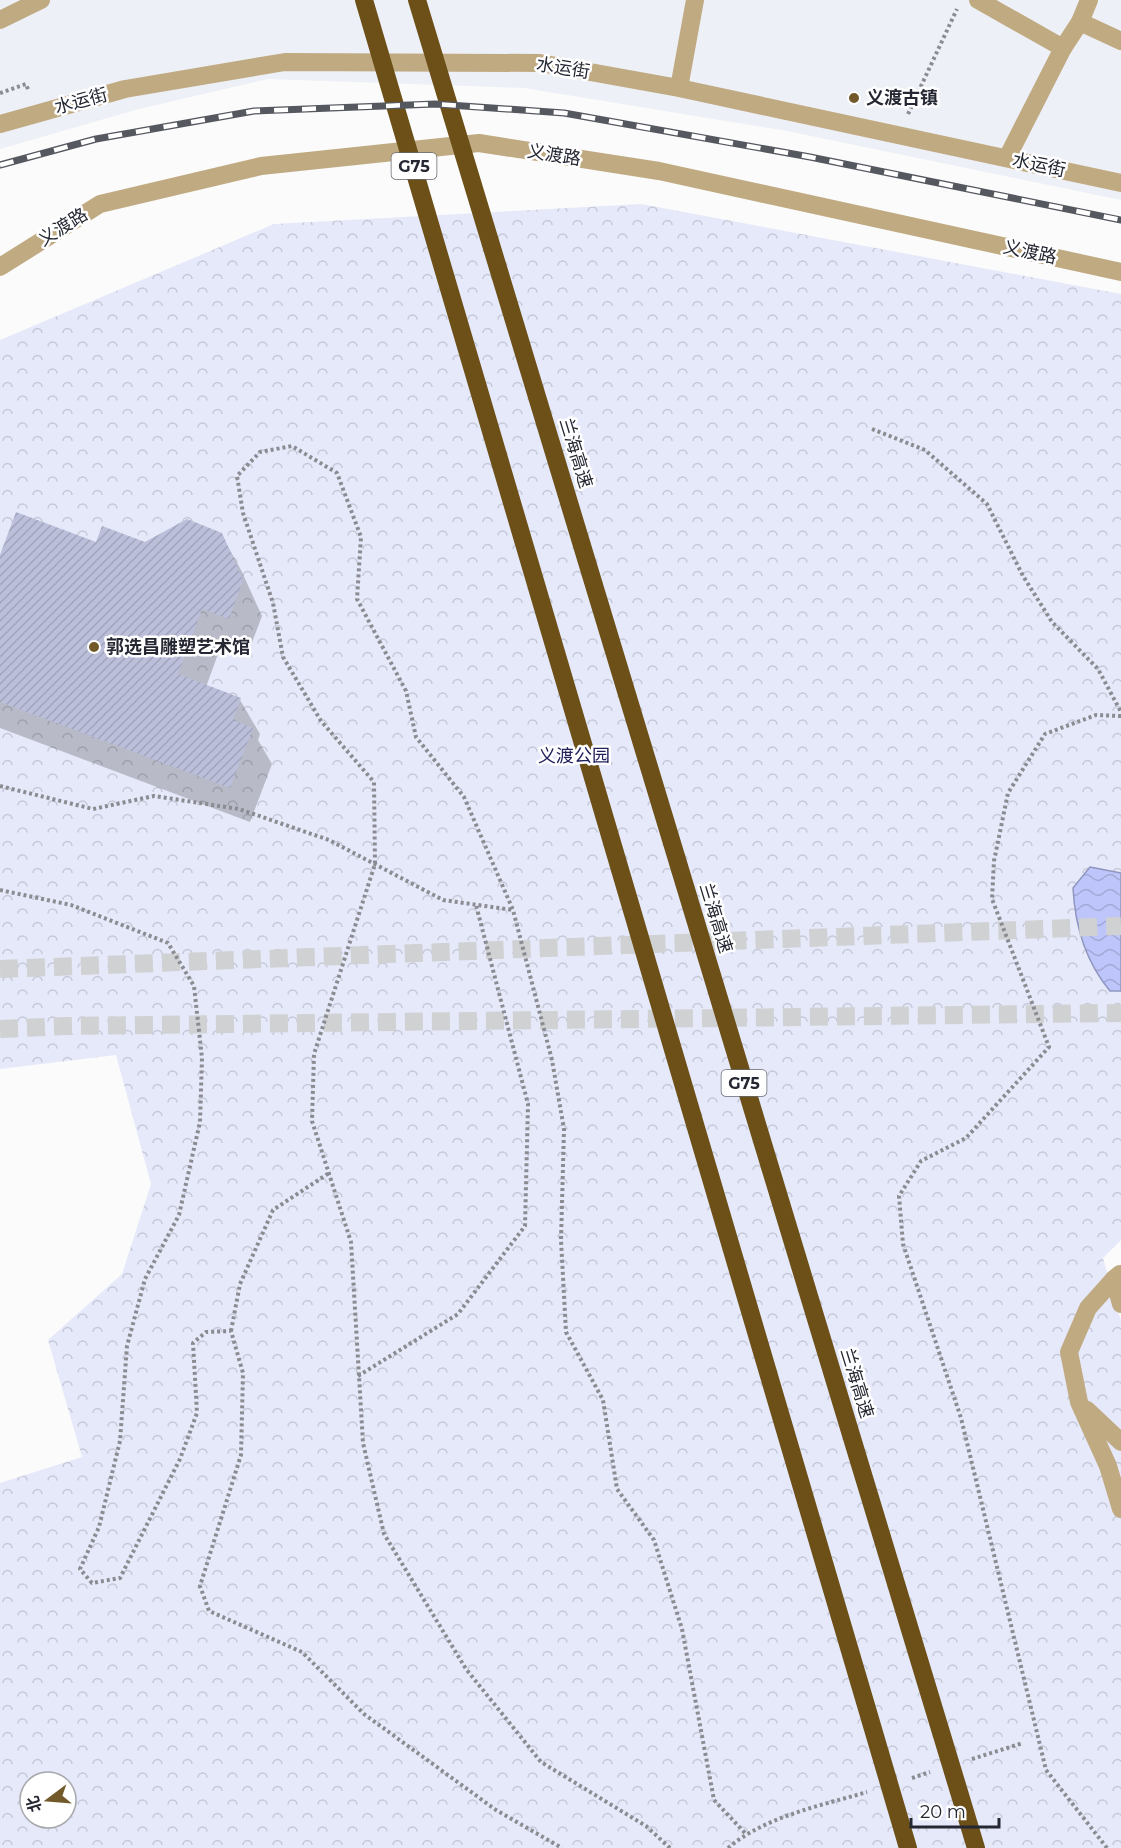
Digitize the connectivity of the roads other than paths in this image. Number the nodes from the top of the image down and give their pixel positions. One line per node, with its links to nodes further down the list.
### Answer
1 (41, 0): 7 (street)
2 (364, 0): 22 (highway, G75)
3 (417, 0): 23 (highway, 兰海高速 / G75)
4 (695, 0): 11 (street)
5 (978, 0): 10 (street)
6 (1089, 0): 8 (street)
7 (2, 14)
8 (1080, 22): 9 (street); 10 (street)
9 (1121, 41)
10 (1063, 48): 13 (street)
11 (680, 88): 12 (street, 水运街); 13 (street, 水运街)
12 (0, 124)
13 (1007, 158): 14 (street, 水运街)
14 (1121, 183)
15 (0, 267): 16 (street, 义渡路)
16 (1121, 272)
17 (1117, 1276): 18 (street); 19 (street)
18 (1121, 1304)
19 (1079, 1402): 20 (street); 21 (street)
20 (1121, 1442)
21 (1121, 1509)
22 (908, 1848)
23 (976, 1848)

